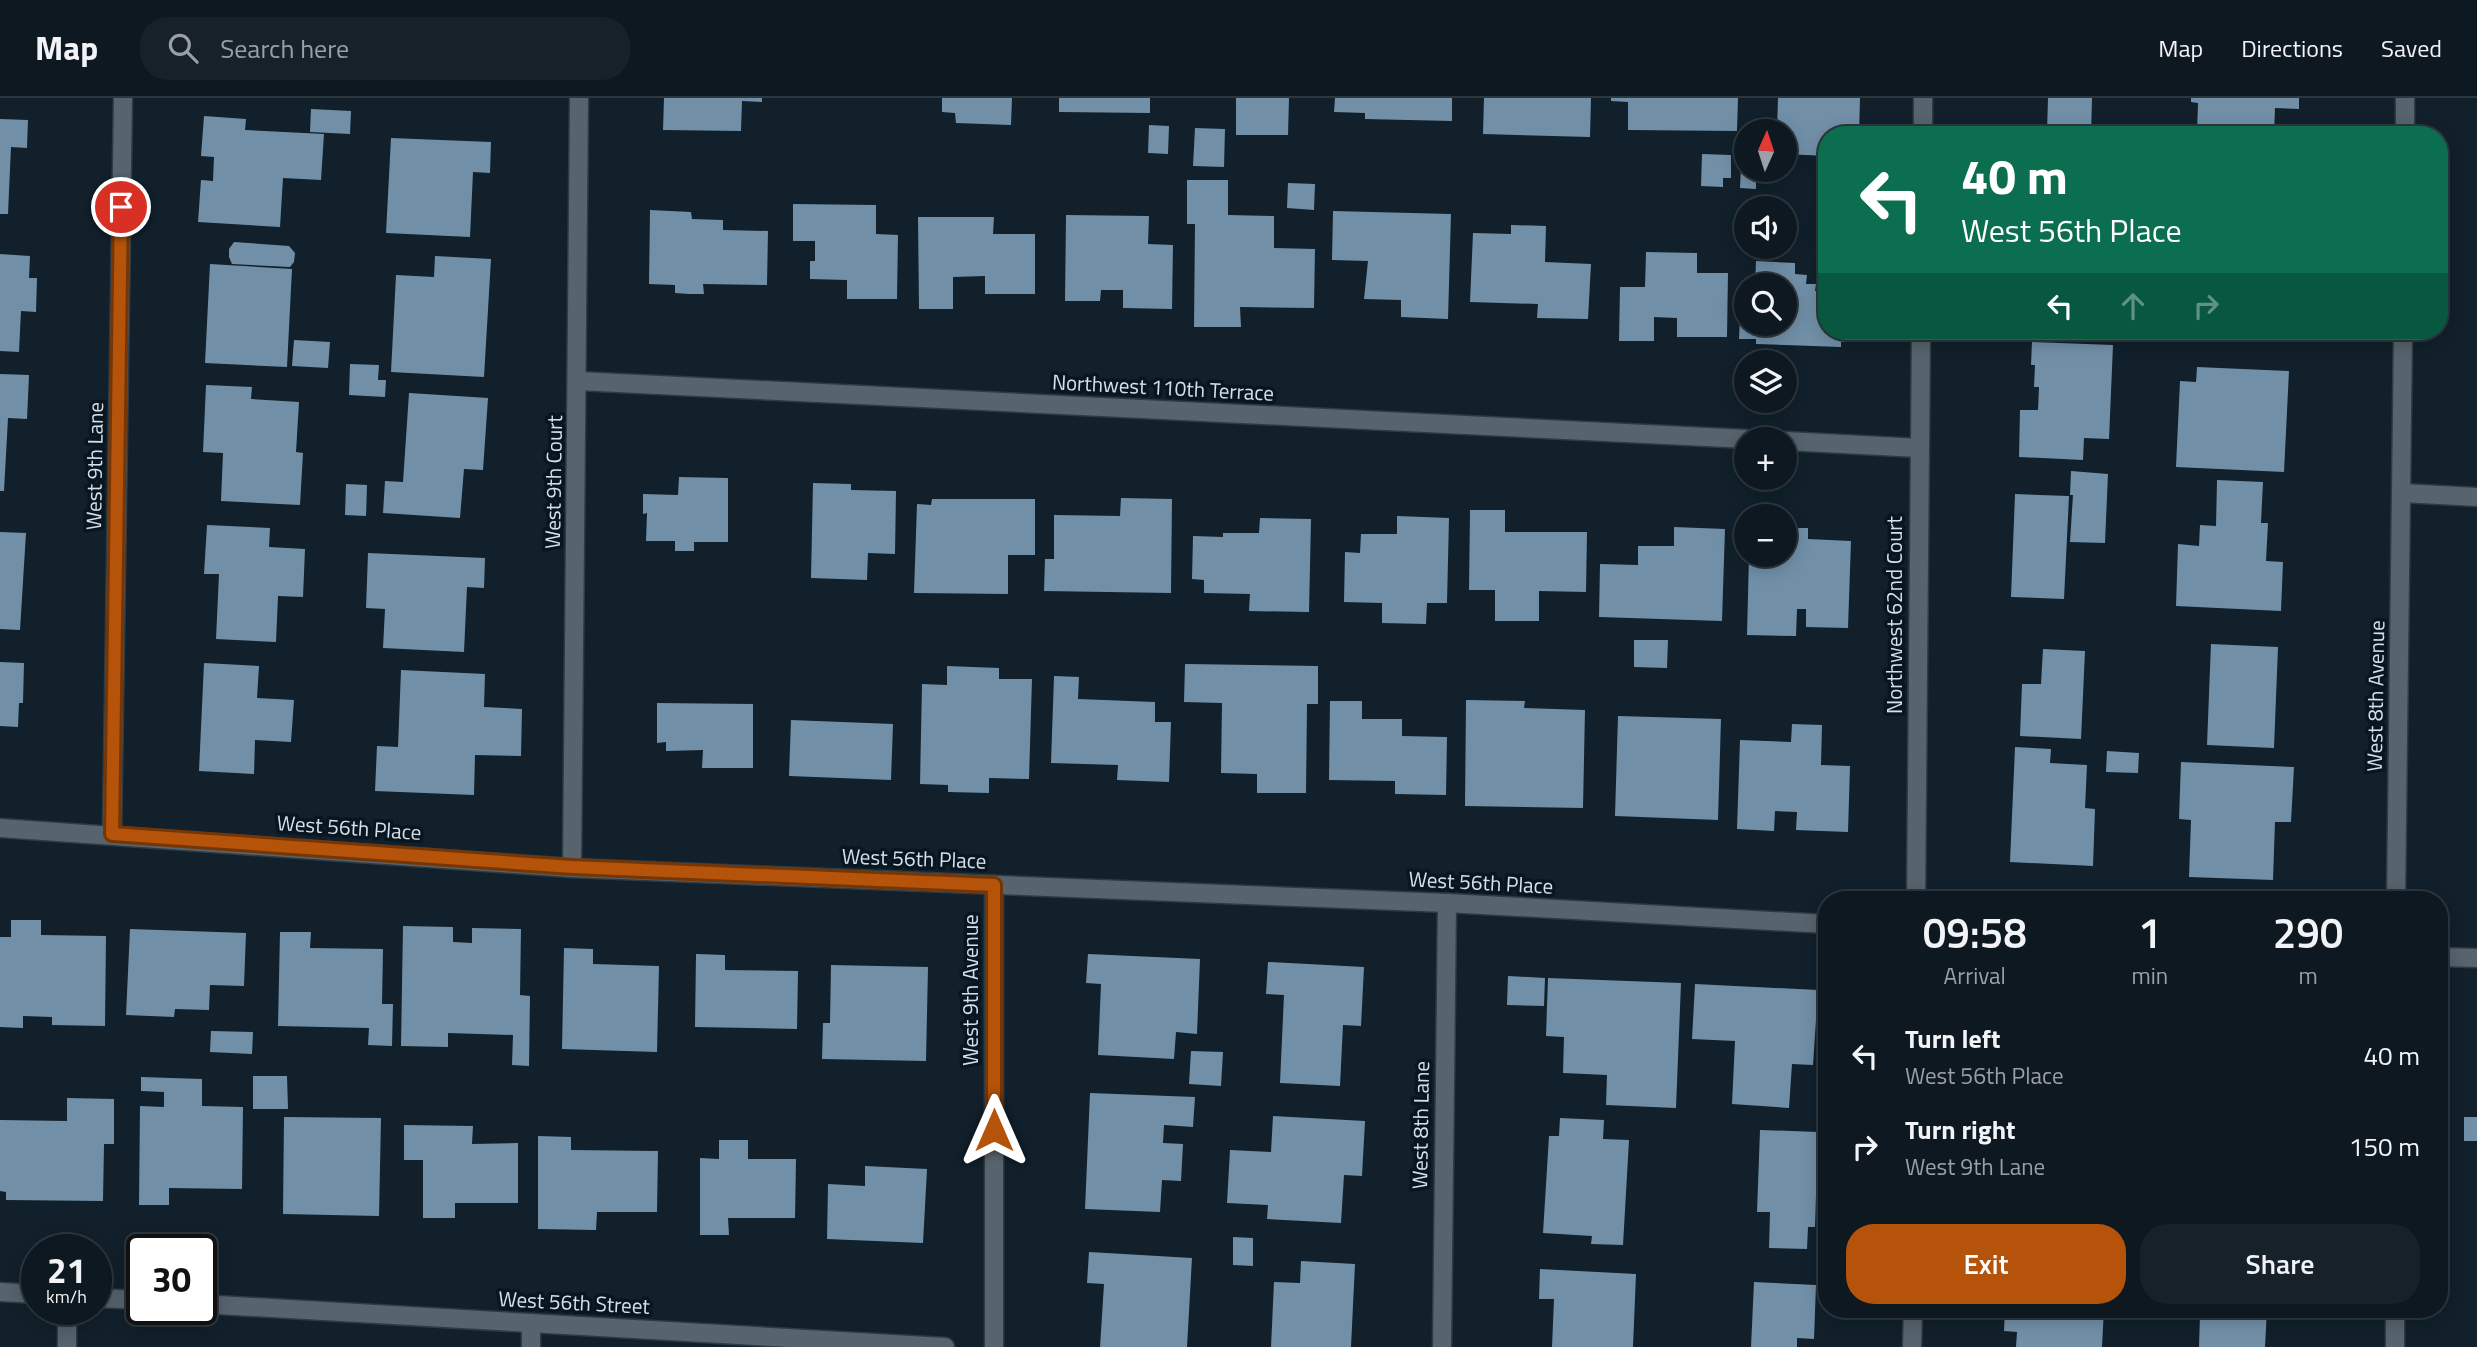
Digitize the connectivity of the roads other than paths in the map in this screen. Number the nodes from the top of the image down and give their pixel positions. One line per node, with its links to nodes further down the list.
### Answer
1 (123, 98): 16 (street, West 9th Lane)
2 (579, 98): 9 (street, West 9th Court)
3 (1923, 98): 5 (street)
4 (2405, 98): 6 (street)
5 (1923, 126)
6 (2404, 126)
7 (1920, 340): 12 (street, Northwest 62nd Court)
8 (2403, 340): 13 (street, West 8th Avenue)
9 (578, 382): 10 (street, Northwest 110th Terrace); 17 (street, West 9th Court)
10 (1734, 438)
11 (1797, 442): 12 (street)
12 (1919, 448): 19 (street, Northwest 62nd Court)
13 (2402, 493): 14 (street); 20 (street, West 8th Avenue)
14 (2477, 498)
15 (0, 828): 16 (street, West 56th Place)
16 (112, 834): 17 (street, West 56th Place)
17 (572, 867): 18 (street, West 56th Place)
18 (994, 885): 21 (street, West 56th Place); 35 (street, West 9th Avenue)
19 (1916, 891)
20 (2396, 891)
21 (1447, 903): 22 (street, West 56th Place); 36 (street, West 8th Lane)
22 (1818, 924)
23 (2448, 957): 24 (street)
24 (2477, 958)
25 (0, 1292): 26 (street)
26 (21, 1293)
27 (217, 1305): 30 (street, West 56th Street)
28 (1913, 1318): 37 (street)
29 (2395, 1318): 38 (street)
30 (531, 1323): 33 (street); 34 (street, West 56th Street)
31 (67, 1325): 32 (street)
32 (67, 1347)
33 (531, 1347)
34 (945, 1347)
35 (994, 1347)
36 (1442, 1347)
37 (1912, 1347)
38 (2395, 1347)

